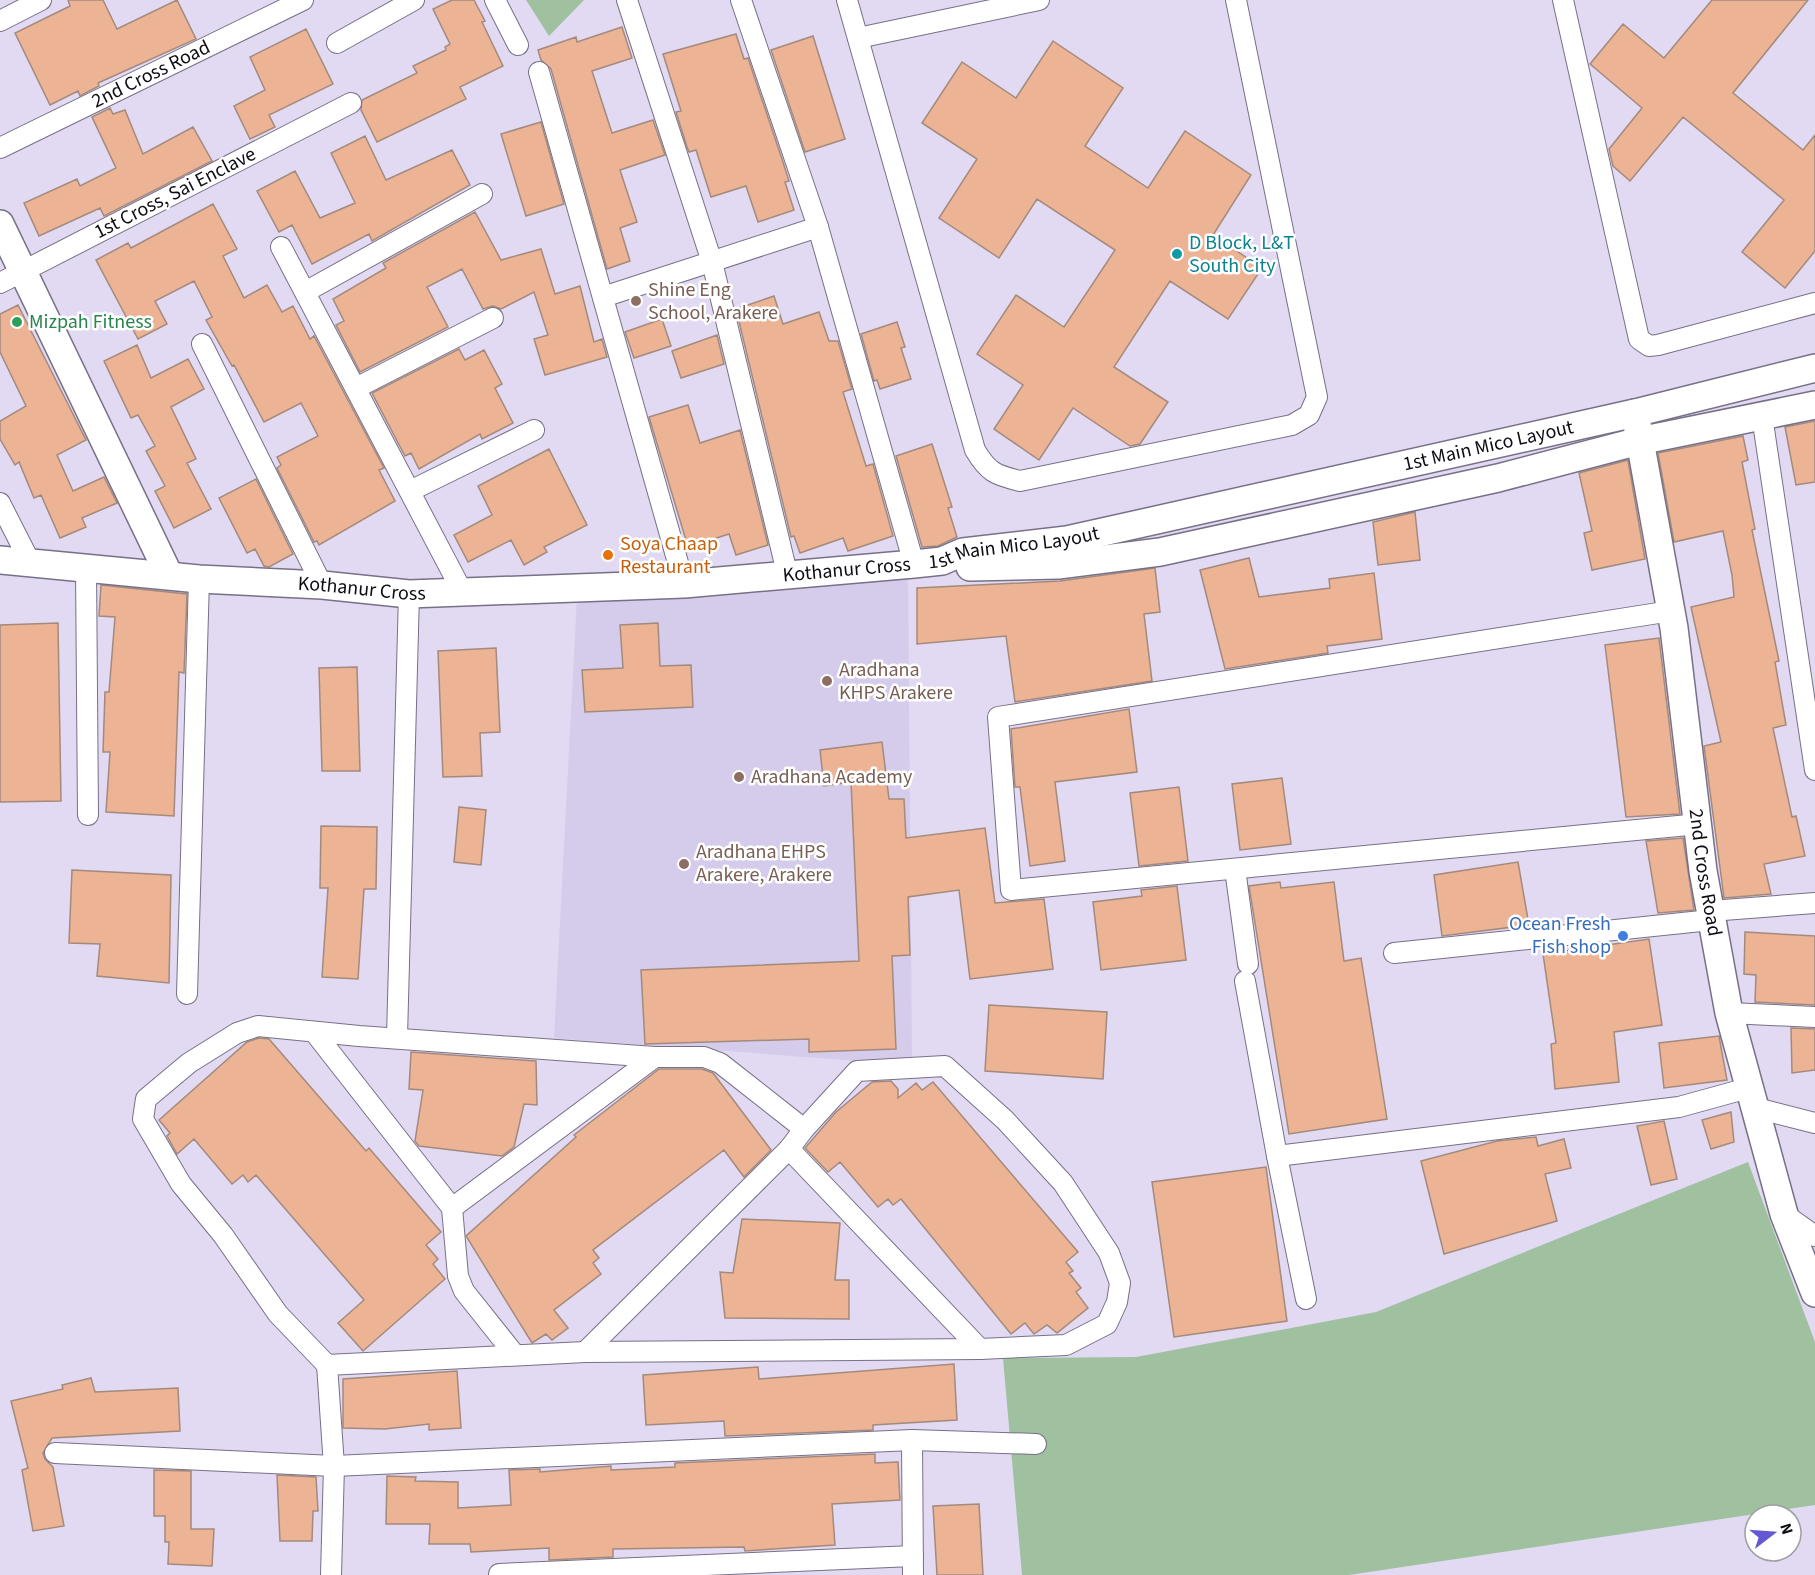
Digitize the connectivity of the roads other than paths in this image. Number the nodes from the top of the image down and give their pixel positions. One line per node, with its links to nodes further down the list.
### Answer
1 (41, 0): 11 (street)
2 (303, 0): 17 (street, 2nd Cross Road)
3 (414, 0): 13 (street)
4 (495, 0): 14 (street)
5 (627, 0): 22 (street)
6 (741, 0): 20 (street)
7 (847, 0): 12 (street)
8 (1039, 0): 12 (street)
9 (1236, 0): 12 (street)
10 (1563, 0): 26 (street)
11 (0, 21)
12 (858, 38)
13 (337, 43)
14 (518, 45)
15 (539, 72): 25 (street)
16 (351, 103): 23 (street, 1st Cross, Sai Enclave)
17 (0, 148)
18 (483, 194): 24 (street)
19 (0, 224): 23 (street)
20 (818, 227): 22 (street); 41 (street)
21 (281, 248): 24 (street)
22 (712, 262): 25 (street); 44 (street)
23 (11, 277): 43 (street)
24 (305, 291): 30 (street)
25 (603, 297): 46 (street)
26 (1815, 303)
27 (493, 318): 30 (street)
28 (202, 344): 47 (street)
29 (1815, 368): 32 (street, 1st Main Mico Layout)
30 (356, 388): 36 (street)
31 (1815, 405): 33 (street, 1st Main Mico Layout)
32 (1635, 413): 35 (street, 2nd Cross Road); 39 (street, 1st Main Mico Layout)
33 (1762, 417): 35 (street, 1st Main Mico Layout); 51 (street)
34 (534, 430): 36 (street)
35 (1639, 441): 39 (street, 1st Main Mico Layout); 50 (street, 2nd Cross Road)
36 (410, 490): 48 (street)
37 (0, 503): 40 (street)
38 (0, 560): 40 (street, Kothanur Cross)
39 (942, 561): 41 (street, Kothanur Cross)
40 (30, 562): 42 (street, Kothanur Cross)
41 (914, 564): 44 (street, Kothanur Cross)
42 (86, 567): 43 (street, Kothanur Cross); 52 (street)
43 (169, 574): 45 (street, Kothanur Cross)
44 (788, 577): 46 (street, Kothanur Cross)
45 (200, 579): 47 (street, Kothanur Cross); 58 (street)
46 (684, 584): 48 (street, Kothanur Cross)
47 (322, 585): 49 (street, Kothanur Cross)
48 (463, 593): 49 (street, Kothanur Cross)
49 (409, 594): 62 (street)
50 (1671, 611): 53 (street, 2nd Cross Road); 54 (street)
51 (1815, 770)
52 (88, 815)
53 (1699, 824): 54 (street); 56 (street, 2nd Cross Road)
54 (1235, 869): 68 (street)
55 (1815, 903): 56 (street)
56 (1710, 916): 57 (street); 59 (street, 2nd Cross Road)
57 (1394, 953)
58 (187, 994)
59 (1729, 1013): 60 (street); 64 (street, 2nd Cross Road)
60 (1815, 1017)
61 (315, 1033): 62 (street); 69 (street); 77 (street)
62 (397, 1037): 63 (street)
63 (655, 1057): 66 (street); 69 (street)
64 (1752, 1098): 65 (street); 68 (street); 70 (street, 2nd Cross Road)
65 (1815, 1123)
66 (804, 1129): 67 (street); 74 (street)
67 (789, 1149): 74 (street); 75 (street)
68 (1277, 1156): 73 (street)
69 (452, 1208): 76 (street)
70 (1784, 1214): 71 (street); 72 (street, 2nd Cross Road)
71 (1815, 1236)
72 (1815, 1293)
73 (1306, 1299)
74 (980, 1349): 75 (street)
75 (585, 1353): 76 (street)
76 (515, 1355): 77 (street)
77 (327, 1365): 81 (street)
78 (912, 1440): 79 (street); 81 (street); 82 (street)
79 (1036, 1444)
80 (55, 1453): 81 (street)
81 (334, 1466): 84 (street)
82 (913, 1566): 83 (street)
83 (499, 1574)
84 (331, 1575)

